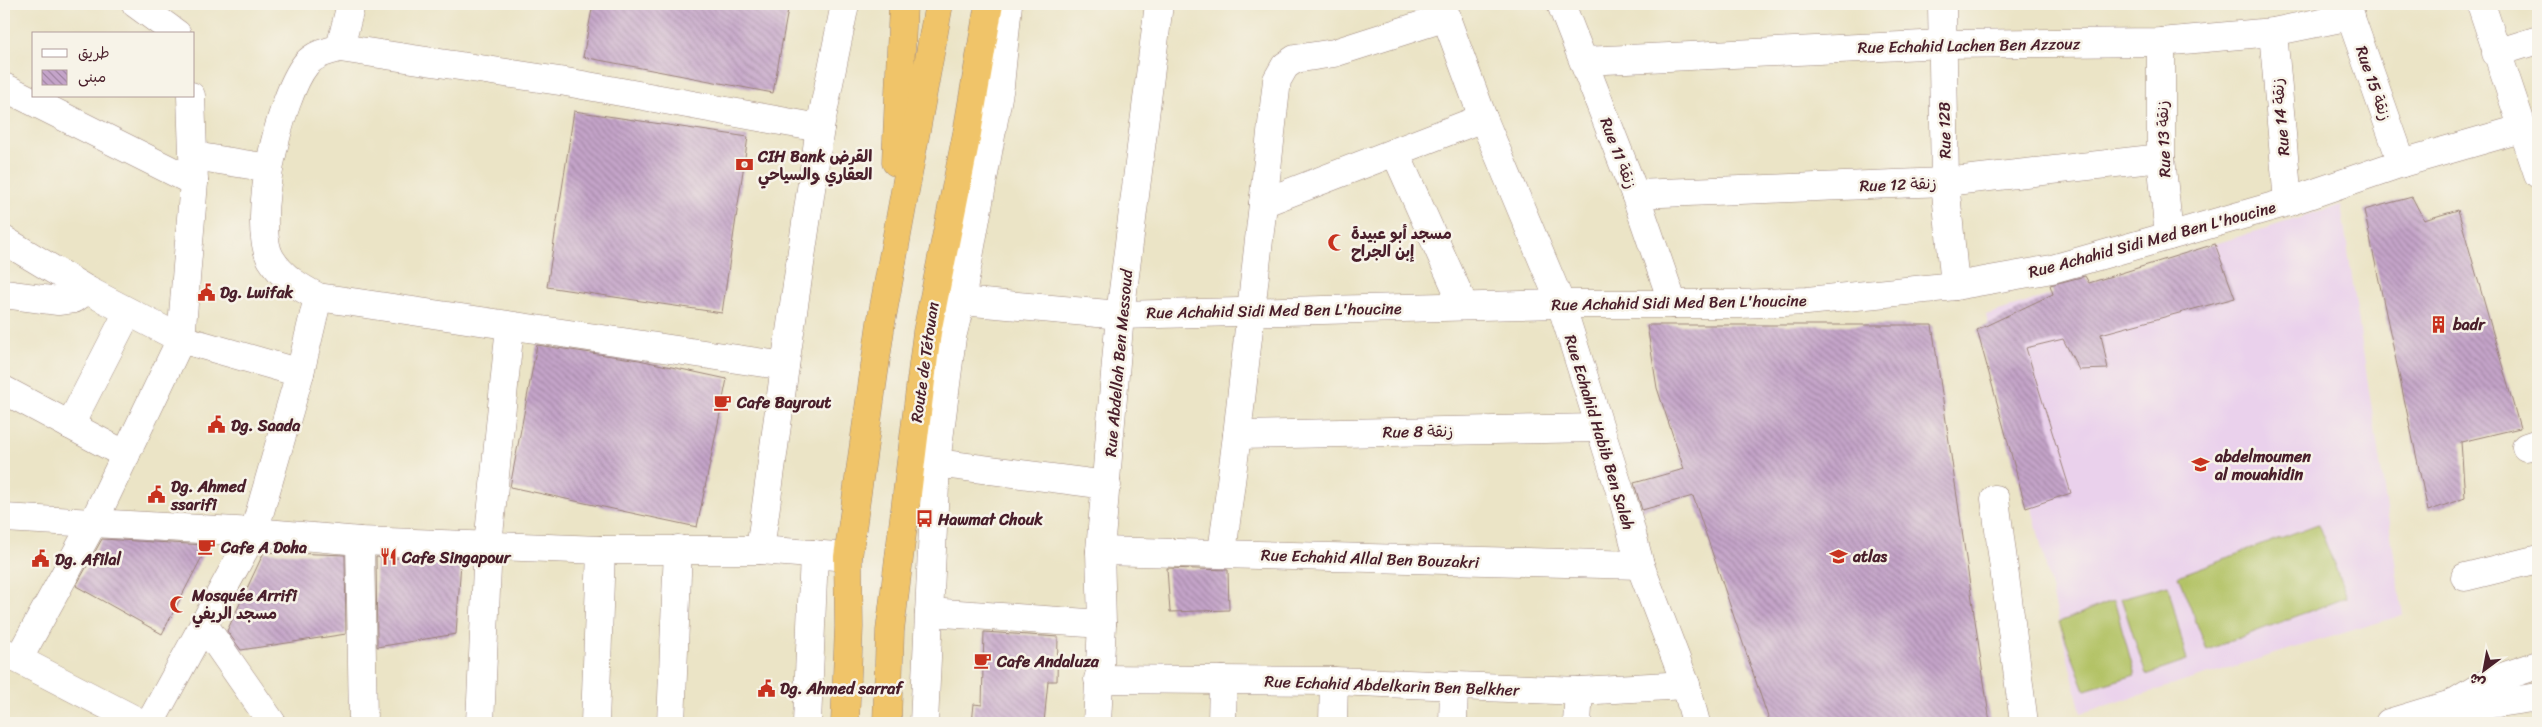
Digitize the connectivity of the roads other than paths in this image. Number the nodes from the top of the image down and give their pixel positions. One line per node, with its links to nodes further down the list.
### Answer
1 (136, 4): 14 (street)
2 (351, 4): 19 (street)
3 (845, 4): 25 (street)
4 (903, 4): 40 (highway)
5 (939, 4): 40 (highway)
6 (989, 4): 39 (highway, Route de Tétouan)
7 (1008, 4): 45 (street)
8 (1159, 4): 51 (street, Rue Abdellah Ben Messoud)
9 (1561, 4): 21 (street, Rue 11 زنقة)
10 (1942, 4): 18 (street, Rue 12B)
11 (2481, 4): 20 (street)
12 (1444, 10): 24 (street, Rue Echahid Habib Ben Saleh); 36 (street)
13 (2348, 10): 15 (street, Rue Echahid Lachen Ben Azzouz); 29 (street, Rue 15 زنقة)
14 (174, 32)
15 (2273, 32): 17 (street, Rue Echahid Lachen Ben Azzouz); 35 (street, Rue 14 زنقة)
16 (2538, 40): 20 (street)
17 (2162, 42): 18 (street, Rue Echahid Lachen Ben Azzouz); 28 (street, Rue 13 زنقة)
18 (1944, 44): 21 (street, Rue Echahid Lachen Ben Azzouz); 33 (street, Rue 12B)
19 (340, 48): 25 (street); 30 (street)
20 (2496, 53): 26 (street)
21 (1584, 61): 34 (street, Rue 11 زنقة)
22 (4, 87): 31 (street)
23 (191, 98): 31 (street)
24 (1482, 118): 27 (street); 46 (street, Rue Echahid Habib Ben Saleh)
25 (820, 128): 54 (street)
26 (2524, 128): 29 (street, Rue Achahid Sidi Med Ben L'houcine); 32 (street)
27 (1395, 152): 36 (street); 48 (street)
28 (2161, 158): 33 (street, Rue 12 زنقة); 37 (street, Rue 13 زنقة)
29 (2402, 163): 35 (street, Rue Achahid Sidi Med Ben L'houcine)
30 (269, 168): 31 (street); 44 (street)
31 (194, 169): 53 (street)
32 (2538, 174)
33 (1945, 182): 34 (street, Rue 12 زنقة); 41 (street, Rue 12B)
34 (1635, 194): 47 (street, Rue 11 زنقة)
35 (2288, 202): 37 (street, Rue Achahid Sidi Med Ben L'houcine)
36 (1263, 203): 49 (street)
37 (2169, 236): 41 (street, Rue Achahid Sidi Med Ben L'houcine)
38 (4, 240): 42 (street)
39 (939, 265): 45 (street); 101 (highway, Route de Tétouan)
40 (891, 273): 75 (highway)
41 (1955, 286): 47 (street, Rue Achahid Sidi Med Ben L'houcine)
42 (87, 290): 43 (street); 50 (street)
43 (4, 294)
44 (318, 297): 52 (street); 55 (street)
45 (961, 301): 51 (street, Rue Achahid Sidi Med Ben L'houcine); 61 (street)
46 (1561, 304): 47 (street, Rue Achahid Sidi Med Ben L'houcine); 48 (street, Rue Achahid Sidi Med Ben L'houcine); 58 (street, Rue Echahid Habib Ben Saleh)
47 (1673, 304)
48 (1464, 306): 49 (street, Rue Achahid Sidi Med Ben L'houcine)
49 (1250, 310): 51 (street, Rue Achahid Sidi Med Ben L'houcine); 59 (street)
50 (128, 312): 53 (street); 57 (street)
51 (1120, 315): 62 (street, Rue Abdellah Ben Messoud)
52 (510, 326): 54 (street); 68 (street)
53 (181, 339): 55 (street); 60 (street)
54 (785, 366): 71 (street)
55 (300, 373): 66 (street)
56 (4, 390): 57 (street)
57 (70, 425): 60 (street)
58 (1598, 428): 59 (street, Rue 8 زنقة); 77 (street, Rue Echahid Habib Ben Saleh)
59 (1237, 435): 74 (street)
60 (126, 455): 65 (street)
61 (936, 463): 62 (street); 79 (street)
62 (1107, 485): 72 (street, Rue Abdellah Ben Messoud)
63 (1994, 499): 109 (street)
64 (4, 518): 65 (street)
65 (93, 523): 66 (street); 82 (street)
66 (254, 532): 67 (street); 81 (street)
67 (360, 541): 68 (street); 95 (street)
68 (488, 544): 70 (street); 96 (street)
69 (678, 549): 70 (street); 71 (street); 98 (street)
70 (601, 550): 97 (street)
71 (760, 550): 73 (street)
72 (1100, 551): 74 (street, Rue Echahid Allal Ben Bouzakri); 80 (street, Rue Abdellah Ben Messoud)
73 (814, 554): 75 (street); 99 (street)
74 (1222, 554): 77 (street, Rue Echahid Allal Ben Bouzakri)
75 (848, 557): 100 (highway)
76 (2538, 559): 78 (street)
77 (1640, 565): 87 (street, Rue Echahid Habib Ben Saleh)
78 (2465, 577)
79 (929, 612): 80 (street); 102 (street)
80 (1102, 624): 84 (street, Rue Abdellah Ben Messoud)
81 (204, 625): 93 (street); 94 (street)
82 (11, 655): 92 (street)
83 (2538, 665): 91 (street)
84 (1098, 679): 85 (street, Rue Echahid Abdelkarin Ben Belkher); 103 (street, Rue Abdellah Ben Messoud)
85 (1223, 680): 86 (street, Rue Echahid Abdelkarin Ben Belkher); 104 (street)
86 (1334, 681): 88 (street, Rue Echahid Abdelkarin Ben Belkher); 105 (street)
87 (1686, 685): 89 (street, Rue Echahid Abdelkarin Ben Belkher); 108 (street, Rue Echahid Habib Ben Saleh)
88 (1454, 686): 89 (street, Rue Echahid Abdelkarin Ben Belkher); 106 (street)
89 (1579, 690): 107 (street)
90 (2538, 697): 91 (street)
91 (2448, 711): 110 (street)
92 (141, 723)
93 (150, 723)
94 (272, 723)
95 (363, 723)
96 (480, 723)
97 (595, 723)
98 (671, 723)
99 (806, 723)
100 (845, 723)
101 (888, 723)
102 (924, 723)
103 (1097, 723)
104 (1222, 723)
105 (1332, 723)
106 (1453, 723)
107 (1577, 723)
108 (1696, 723)
109 (2024, 723)
110 (2389, 723)

